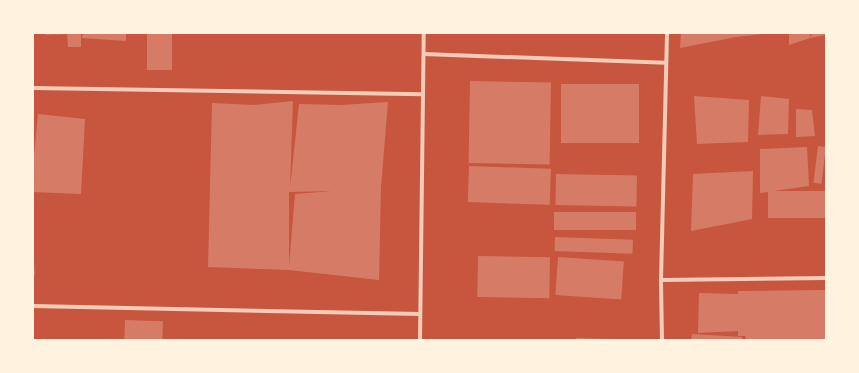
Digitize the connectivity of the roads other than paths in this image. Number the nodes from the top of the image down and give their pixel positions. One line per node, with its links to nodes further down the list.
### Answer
1 (424, 33): 3 (street)
2 (666, 33): 4 (street)
3 (424, 54): 4 (street); 6 (street)
4 (666, 63): 8 (street)
5 (33, 88): 6 (street)
6 (423, 94): 10 (street)
7 (826, 278): 8 (street)
8 (661, 280): 12 (street)
9 (33, 306): 10 (street)
10 (420, 314): 11 (street)
11 (420, 340)
12 (662, 340)

